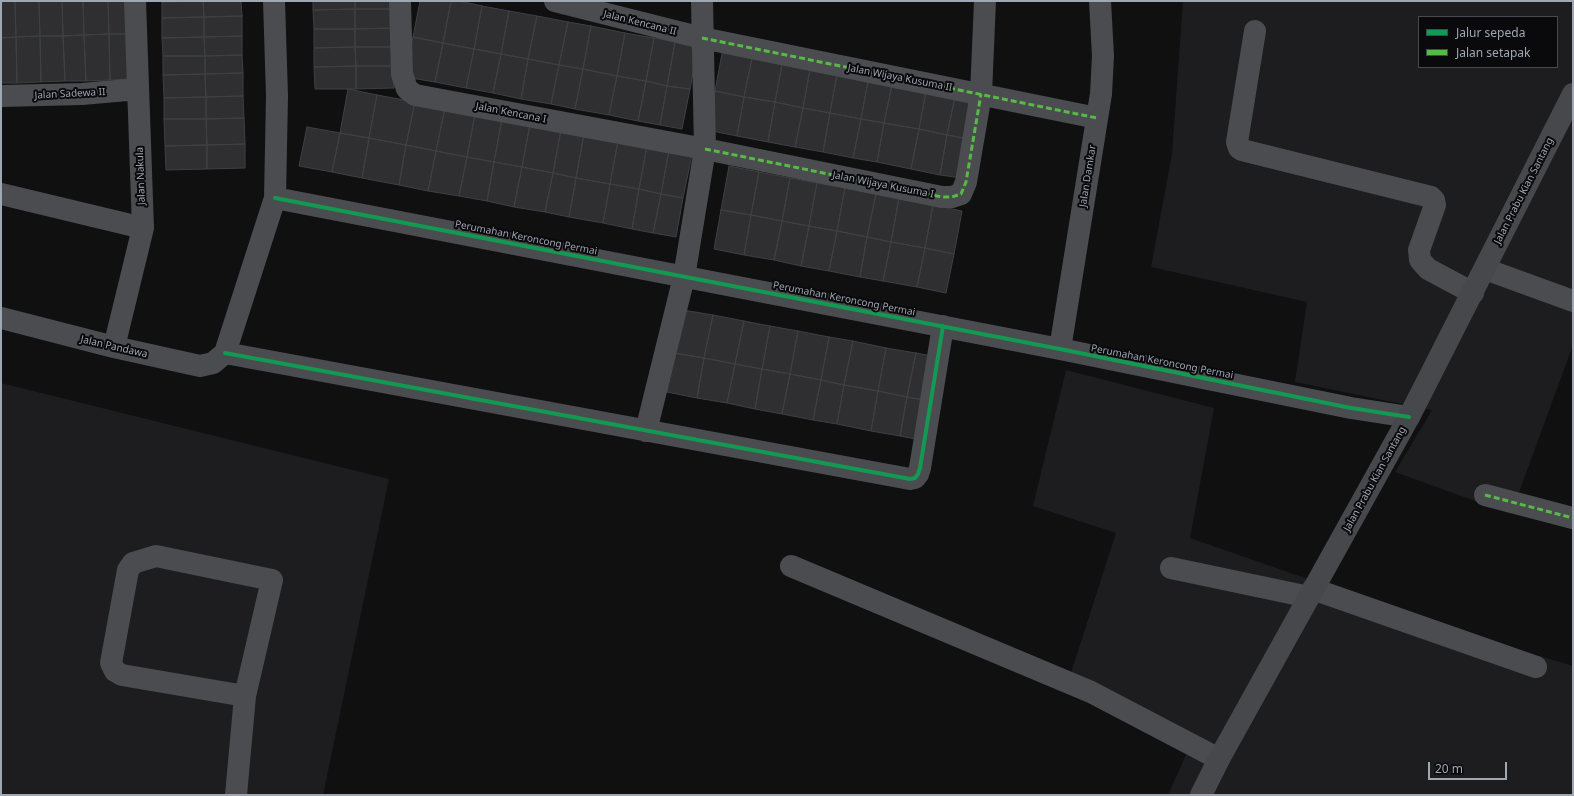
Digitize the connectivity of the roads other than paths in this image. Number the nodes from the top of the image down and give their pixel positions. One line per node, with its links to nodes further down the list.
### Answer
1 (135, 1): 10 (street, Jalan Nakula)
2 (274, 1): 17 (street)
3 (400, 1): 15 (street, Jalan Kencana I)
4 (555, 1): 9 (street, Jalan Kencana II)
5 (702, 1): 9 (street)
6 (985, 1): 11 (street, Jalan Wijaya Kusuma I)
7 (1100, 1): 14 (street, Jalan Damkar)
8 (1255, 31): 21 (street)
9 (702, 38): 11 (street, Jalan Wijaya Kusuma II); 15 (street)
10 (138, 89): 13 (street, Jalan Sadewa II); 18 (street, Jalan Nakula)
11 (981, 94): 14 (street, Jalan Wijaya Kusuma II); 15 (street, Jalan Wijaya Kusuma I)
12 (1573, 94): 19 (main road, Jalan Prabu Kian Santang)
13 (1, 96)
14 (1097, 118): 26 (street, Jalan Damkar)
15 (705, 149): 20 (street)
16 (1, 194): 18 (street)
17 (276, 198): 20 (street, Perumahan Keroncong Permai); 27 (street)
18 (143, 228): 25 (street, Jalan Nakula)
19 (1485, 269): 21 (main road, Jalan Prabu Kian Santang); 22 (street)
20 (684, 277): 24 (street, Perumahan Keroncong Permai); 29 (street)
21 (1473, 293): 28 (main road, Jalan Prabu Kian Santang)
22 (1573, 301)
23 (1, 318): 25 (street, Jalan Pandawa)
24 (943, 326): 26 (street, Perumahan Keroncong Permai); 29 (street)
25 (114, 347): 27 (street, Jalan Pandawa)
26 (1060, 349): 28 (street, Perumahan Keroncong Permai)
27 (225, 353): 29 (street)
28 (1409, 417): 34 (main road, Jalan Prabu Kian Santang)
29 (646, 431)
30 (1485, 495): 31 (street)
31 (1573, 518)
32 (791, 566): 37 (street)
33 (1171, 568): 34 (street)
34 (1311, 593): 35 (street); 37 (main road, Jalan Prabu Kian Santang)
35 (1536, 667)
36 (246, 696): 36 (street); 38 (street)
37 (1219, 759): 39 (main road, Jalan Prabu Kian Santang)
38 (236, 795)
39 (1200, 795)

